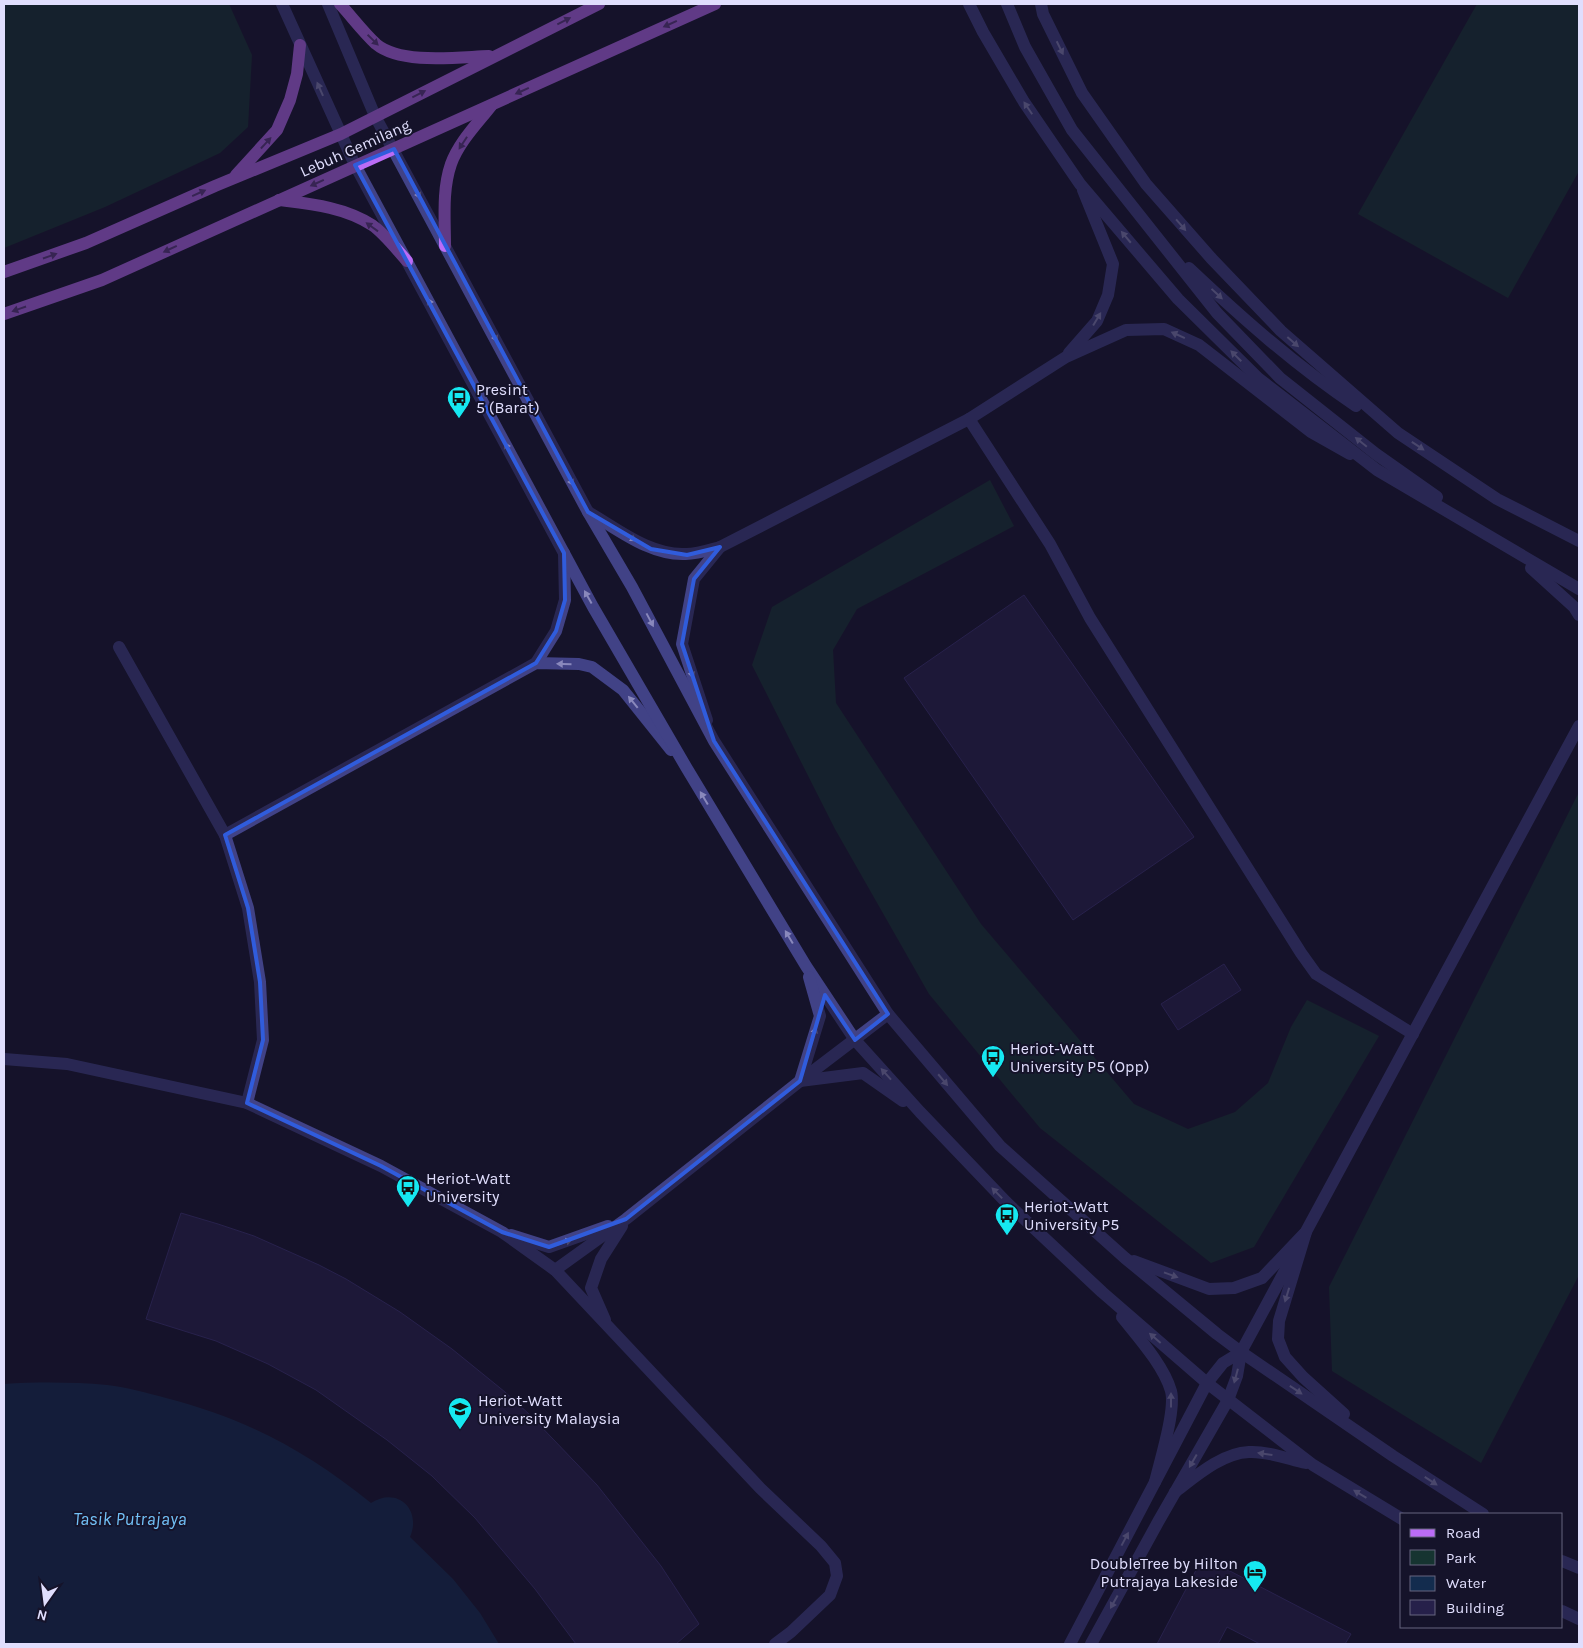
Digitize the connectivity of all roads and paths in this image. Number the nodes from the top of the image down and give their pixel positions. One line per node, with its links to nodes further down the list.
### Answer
1 (282, 4): 9 (street)
2 (328, 4): 12 (street)
3 (340, 4): 10 (main road, one-way to 10)
4 (599, 4): 10 (main road, Lebuh Gemilang, one-way to 4)
5 (715, 4): 11 (main road, Lebuh Gemilang, one-way to 11)
6 (969, 4): 17 (street, one-way to 6)
7 (1007, 4): 19 (street)
8 (1041, 4): 26 (street, one-way to 26)
9 (300, 45): 13 (street, one-way to 9); 16 (main road, one-way to 9)
10 (495, 56): 12 (main road, Lebuh Gemilang, one-way to 10)
11 (493, 104): 14 (main road, Lebuh Gemilang); 20 (main road, one-way to 20)
12 (375, 116): 13 (main road, Lebuh Gemilang); 14 (street)
13 (340, 134): 15 (street); 16 (main road, Lebuh Gemilang)
14 (394, 150): 15 (main road, Lebuh Gemilang); 20 (street, one-way to 20)
15 (355, 165): 18 (main road, Lebuh Gemilang, one-way to 18); 21 (street)
16 (233, 178): 22 (main road, Lebuh Gemilang, one-way to 16)
17 (1080, 184): 24 (street, one-way to 17); 27 (street, one-way to 17)
18 (278, 200): 21 (main road, one-way to 18); 23 (main road, Lebuh Gemilang, one-way to 23)
19 (1156, 237): 26 (street, one-way to 26); 31 (street, one-way to 19)
20 (446, 246): 28 (street, one-way to 28)
21 (407, 261): 32 (street, one-way to 21)
22 (4, 272)
23 (4, 314)
24 (1066, 357): 25 (street); 27 (street, one-way to 24)
25 (969, 419): 30 (street); 43 (street)
26 (1398, 433): 29 (street, one-way to 29)
27 (1377, 470): 31 (street)
28 (588, 512): 30 (street, one-way to 30); 38 (street, one-way to 38)
29 (1579, 541)
30 (720, 548): 38 (street, one-way to 38)
31 (1515, 552): 33 (street); 34 (street)
32 (564, 553): 36 (street); 39 (street, one-way to 32)
33 (1579, 589)
34 (1579, 615)
35 (119, 647): 40 (street)
36 (536, 663): 39 (street, one-way to 36); 40 (street)
37 (1579, 726): 43 (street)
38 (714, 741): 42 (street)
39 (686, 767): 41 (street, one-way to 39)
40 (224, 835): 47 (street)
41 (806, 966): 44 (street); 46 (street, one-way to 41)
42 (888, 1014): 44 (street); 52 (street, one-way to 52)
43 (1413, 1034): 51 (street)
44 (855, 1040): 46 (street); 48 (street, one-way to 44)
45 (4, 1059): 47 (street)
46 (800, 1081): 48 (street); 49 (street)
47 (247, 1103): 50 (street)
48 (920, 1112): 54 (street, one-way to 48)
49 (626, 1219): 50 (street, one-way to 49); 53 (street); 55 (street)
50 (502, 1232): 53 (street)
51 (1306, 1232): 52 (street, one-way to 51); 56 (street); 59 (street, one-way to 59)
52 (1125, 1258): 56 (street)
53 (555, 1270): 55 (street)
54 (1102, 1292): 57 (street, one-way to 54); 61 (street, one-way to 54)
55 (609, 1330): 69 (street)
56 (1241, 1352): 57 (street); 58 (street, one-way to 58); 59 (street, one-way to 59)
57 (1207, 1383): 58 (street); 61 (street)
58 (1228, 1400): 60 (street); 62 (street, one-way to 62)
59 (1393, 1456): 63 (street, one-way to 63)
60 (1313, 1465): 62 (street, one-way to 62); 64 (street, one-way to 60)
61 (1155, 1482): 70 (street, one-way to 61)
62 (1176, 1492): 71 (street, one-way to 71)
63 (1481, 1513)
64 (1400, 1518)
65 (1563, 1561): 66 (street)
66 (1579, 1568)
67 (1563, 1611): 68 (street)
68 (1579, 1619)
69 (775, 1644)
70 (1070, 1644)
71 (1091, 1644)

